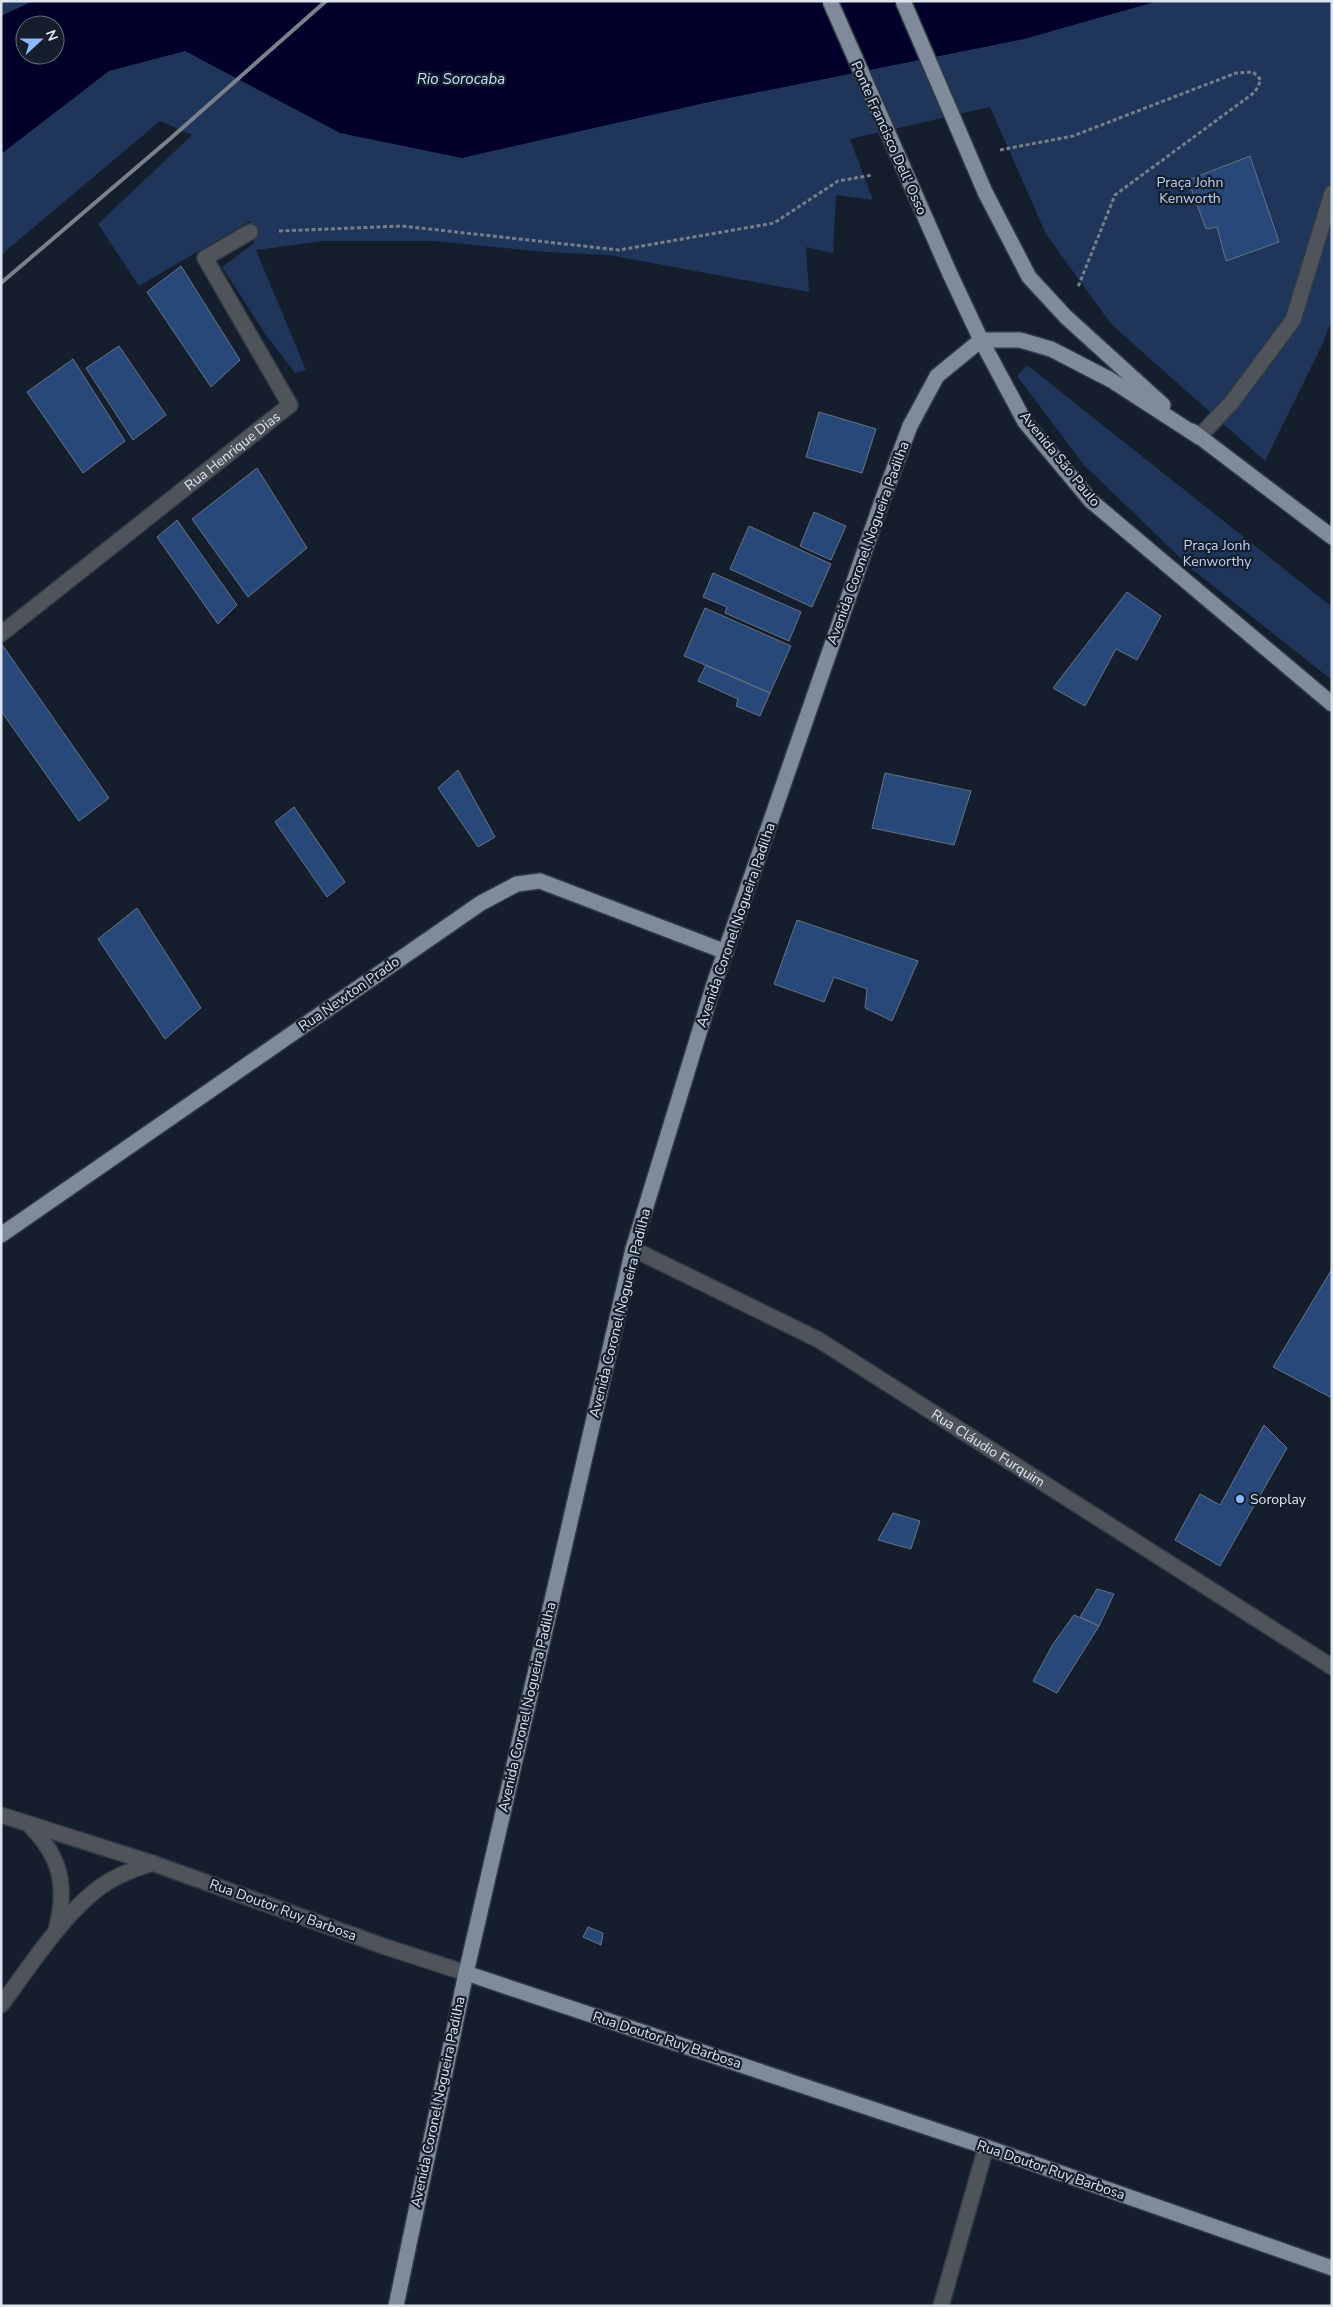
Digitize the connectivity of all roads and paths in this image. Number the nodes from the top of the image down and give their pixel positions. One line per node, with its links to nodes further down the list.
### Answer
1 (830, 1): 7 (main road, Ponte Francisco Dell' Osso, bridge)
2 (903, 1): 8 (main road, bridge)
3 (995, 151): 8 (path)
4 (877, 174): 6 (path)
5 (1332, 193): 10 (street)
6 (250, 232): 12 (street, Rua Henrique Dias)
7 (950, 274): 9 (main road, Avenida São Paulo)
8 (1066, 317): 10 (main road)
9 (981, 340): 10 (main road); 13 (main road, Avenida São Paulo); 14 (main road, Avenida Coronel Nogueira Padilha)
10 (1198, 437): 11 (main road)
11 (1332, 537)
12 (1, 634)
13 (1332, 704)
14 (726, 952): 15 (main road, Rua Newton Prado); 16 (main road, Avenida Coronel Nogueira Padilha)
15 (1, 1235)
16 (633, 1249): 17 (street, Rua Cláudio Furquim); 22 (main road, Avenida Coronel Nogueira Padilha)
17 (1332, 1667)
18 (1, 1815): 19 (street, Rua Doutor Ruy Barbosa)
19 (28, 1824): 20 (street, Rua Doutor Ruy Barbosa); 21 (street)
20 (152, 1863): 21 (street); 22 (street, Rua Doutor Ruy Barbosa)
21 (55, 1935): 23 (street)
22 (466, 1973): 24 (main road, Rua Doutor Ruy Barbosa); 26 (main road, Avenida Coronel Nogueira Padilha)
23 (1, 2005)
24 (986, 2147): 25 (main road, Rua Doutor Ruy Barbosa); 27 (street)
25 (1332, 2268)
26 (396, 2306)
27 (942, 2306)

